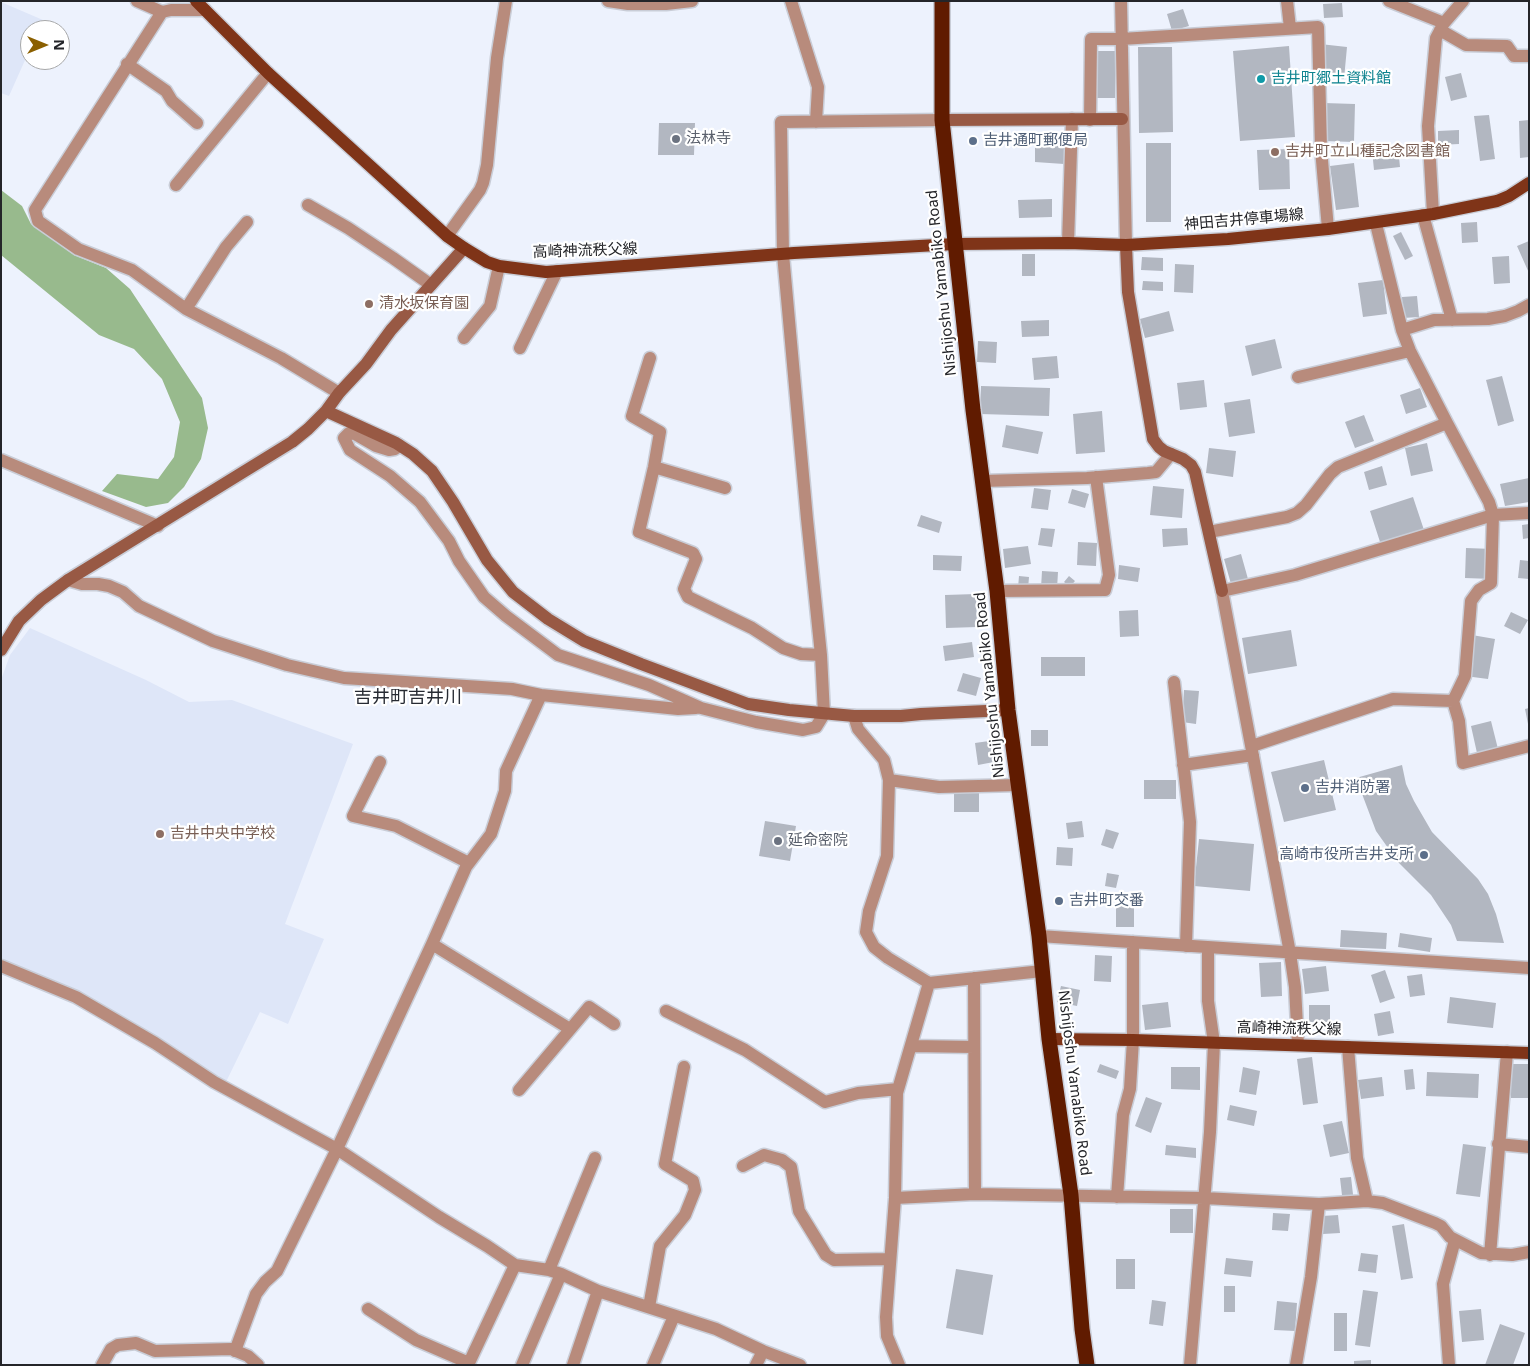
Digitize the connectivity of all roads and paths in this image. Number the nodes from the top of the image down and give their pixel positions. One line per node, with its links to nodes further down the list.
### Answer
1 (137, 1): 12 (street)
2 (506, 1): 32 (street)
3 (608, 1): 4 (street)
4 (692, 1)
5 (791, 1): 23 (street)
6 (942, 1): 21 (highway, Nishijoshu Yamabiko Road)
7 (1121, 1): 15 (street)
8 (1287, 1): 14 (street)
9 (1389, 1): 13 (street)
10 (1462, 1): 13 (street)
11 (201, 6): 12 (street); 18 (main road, 高崎神流秩父線)
12 (162, 12): 17 (street)
13 (1442, 26): 16 (street); 28 (street)
14 (1290, 28): 15 (street); 31 (street)
15 (1121, 39): 20 (street); 22 (street)
16 (1529, 56)
17 (128, 64): 24 (street); 42 (street)
18 (268, 73): 26 (street); 32 (main road, 高崎神流秩父線)
19 (1072, 119): 21 (street); 22 (street); 33 (street)
20 (1122, 119): 22 (street); 35 (street)
21 (942, 120): 23 (street); 34 (highway, Nishijoshu Yamabiko Road)
22 (1090, 120)
23 (816, 122): 37 (street)
24 (197, 123)
25 (1529, 183): 28 (main road, 神田吉井停車場線)
26 (176, 185)
27 (308, 205): 40 (street)
28 (1428, 215): 30 (main road, 神田吉井停車場線); 43 (street)
29 (247, 222): 42 (street)
30 (1376, 224): 31 (main road, 神田吉井停車場線); 44 (street)
31 (1328, 230): 35 (main road, 神田吉井停車場線)
32 (448, 236): 36 (main road, 高崎神流秩父線)
33 (1068, 243): 34 (main road, 神田吉井停車場線); 35 (main road, 神田吉井停車場線)
34 (955, 244): 37 (main road, 高崎神流秩父線); 58 (highway, Nishijoshu Yamabiko Road)
35 (1126, 245): 54 (street)
36 (464, 248): 38 (main road, 高崎神流秩父線); 40 (street)
37 (783, 254): 39 (main road, 高崎神流秩父線); 68 (street)
38 (499, 266): 39 (main road, 高崎神流秩父線); 45 (street)
39 (557, 271): 46 (street)
40 (431, 285): 50 (street)
41 (1529, 305): 43 (street)
42 (186, 308): 50 (street)
43 (1452, 320): 44 (street)
44 (1402, 330): 47 (street)
45 (464, 338)
46 (520, 348)
47 (1410, 351): 49 (street); 52 (street)
48 (650, 358): 56 (street)
49 (1298, 377)
50 (339, 394): 51 (street)
51 (326, 411): 53 (street); 62 (street)
52 (1447, 423): 61 (street); 63 (street)
53 (400, 445): 72 (street); 74 (street)
54 (1171, 454): 57 (street); 63 (street)
55 (1, 460): 62 (street)
56 (654, 467): 59 (street); 68 (street)
57 (1096, 476): 58 (street); 65 (street)
58 (984, 481): 65 (highway, Nishijoshu Yamabiko Road)
59 (725, 488)
60 (1529, 513): 61 (street)
61 (1493, 515): 66 (street); 71 (street)
62 (158, 526): 64 (street)
63 (1209, 532): 66 (street)
64 (68, 580): 67 (street); 70 (street)
65 (997, 591): 73 (highway, Nishijoshu Yamabiko Road)
66 (1222, 591): 77 (street)
67 (1, 650)
68 (821, 655): 74 (street)
69 (1174, 682): 79 (street)
70 (541, 695): 72 (street); 82 (street)
71 (1452, 701): 76 (street); 77 (street)
72 (701, 708): 74 (street)
73 (1008, 710): 75 (street); 81 (highway, Nishijoshu Yamabiko Road)
74 (824, 714): 75 (street)
75 (854, 716): 80 (street)
76 (1529, 746)
77 (1253, 750): 79 (street); 88 (street)
78 (380, 762): 82 (street)
79 (1183, 765): 86 (street)
80 (889, 780): 81 (street); 93 (street)
81 (1019, 785): 83 (highway, Nishijoshu Yamabiko Road)
82 (468, 863): 85 (street)
83 (1039, 936): 84 (street); 91 (highway, Nishijoshu Yamabiko Road)
84 (1133, 942): 86 (street); 98 (street)
85 (432, 944): 96 (street); 111 (street)
86 (1186, 946): 87 (street)
87 (1208, 948): 88 (street); 99 (street)
88 (1290, 953): 90 (street); 100 (street)
89 (1, 966): 111 (street)
90 (1529, 968)
91 (1042, 971): 92 (street); 97 (highway, Nishijoshu Yamabiko Road)
92 (974, 978): 93 (street); 102 (street)
93 (929, 983): 101 (street)
94 (666, 1011): 107 (street)
95 (614, 1024): 96 (street)
96 (570, 1029): 108 (street)
97 (1048, 1039): 98 (main road, 高崎神流秩父線); 115 (highway, Nishijoshu Yamabiko Road)
98 (1133, 1040): 99 (main road, 高崎神流秩父線); 116 (street)
99 (1214, 1043): 100 (main road, 高崎神流秩父線); 118 (street)
100 (1298, 1045): 103 (main road, 高崎神流秩父線)
101 (911, 1046): 102 (street); 107 (street)
102 (974, 1047): 114 (street)
103 (1348, 1047): 104 (main road, 高崎神流秩父線); 119 (street)
104 (1507, 1052): 105 (main road, 高崎神流秩父線); 109 (street)
105 (1529, 1053)
106 (684, 1067): 128 (street)
107 (898, 1089): 117 (street)
108 (519, 1090)
109 (1498, 1144): 110 (street); 123 (street)
110 (1529, 1147)
111 (337, 1149): 125 (street); 131 (street)
112 (595, 1158): 126 (street)
113 (743, 1166): 124 (street)
114 (975, 1194): 115 (street); 117 (street)
115 (1071, 1195): 116 (street); 142 (highway, Nishijoshu Yamabiko Road)
116 (1117, 1197): 118 (street)
117 (894, 1198): 124 (street)
118 (1204, 1198): 120 (street); 143 (street)
119 (1367, 1201): 120 (street); 121 (street)
120 (1319, 1204): 144 (street)
121 (1455, 1240): 123 (street); 145 (street)
122 (1529, 1252): 123 (street)
123 (1490, 1255)
124 (890, 1259): 141 (street)
125 (515, 1265): 126 (street); 133 (street)
126 (555, 1272): 127 (street); 136 (street)
127 (598, 1291): 128 (street); 137 (street)
128 (649, 1306): 130 (street)
129 (368, 1309): 133 (street)
130 (674, 1316): 132 (street); 138 (street)
131 (235, 1350): 134 (street); 135 (street)
132 (763, 1351): 139 (street); 140 (street)
133 (469, 1364)
134 (102, 1365)
135 (258, 1365)
136 (522, 1365)
137 (573, 1365)
138 (653, 1365)
139 (756, 1365)
140 (800, 1365)
141 (899, 1365)
142 (1087, 1365)
143 (1190, 1365)
144 (1296, 1365)
145 (1449, 1365)

